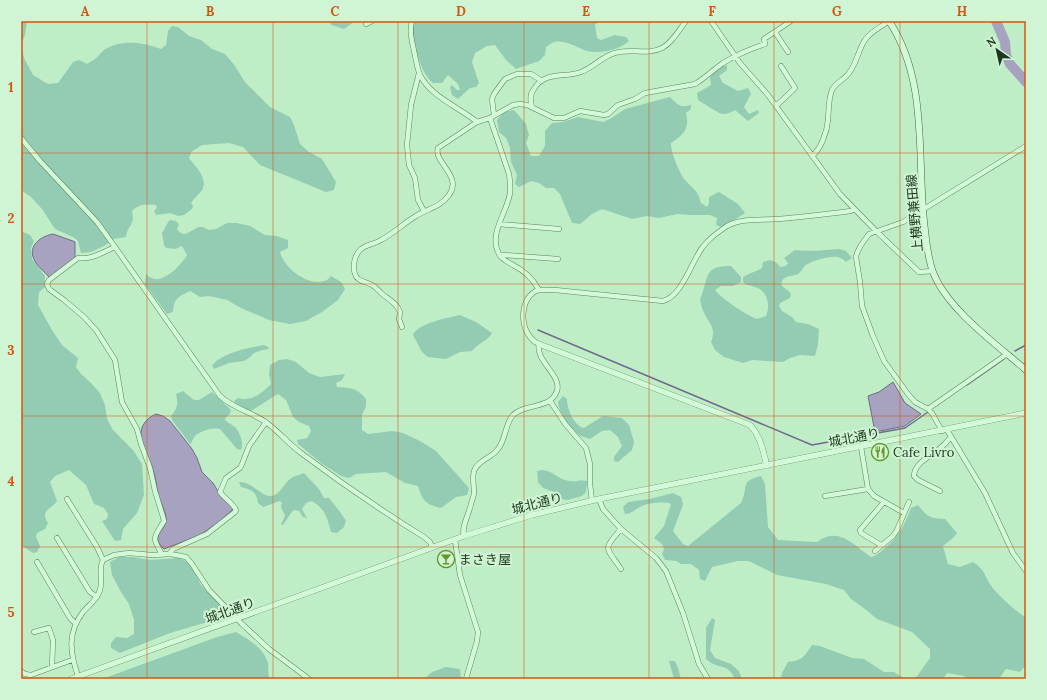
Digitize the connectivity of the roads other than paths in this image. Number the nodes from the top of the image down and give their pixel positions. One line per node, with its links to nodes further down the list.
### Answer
1 (372, 21): 7 (street)
2 (412, 21): 12 (street)
3 (686, 21): 13 (street)
4 (711, 21): 10 (street)
5 (790, 21): 8 (street)
6 (889, 21): 20 (street); 22 (main road, 上横野兼田線)
7 (366, 24)
8 (775, 32): 9 (street); 10 (street)
9 (788, 52)
10 (735, 56): 14 (street); 15 (street)
11 (781, 66): 14 (street)
12 (419, 73): 17 (street); 23 (street)
13 (542, 81): 15 (street); 16 (street)
14 (776, 106): 20 (street)
15 (532, 107): 16 (street)
16 (492, 116): 17 (street); 24 (street)
17 (477, 122): 23 (street)
18 (21, 138): 27 (street)
19 (1026, 146): 22 (street)
20 (812, 156): 21 (street)
21 (854, 209): 26 (street); 31 (street)
22 (922, 209): 26 (street); 30 (main road, 上横野兼田線)
23 (424, 211): 32 (street)
24 (499, 224): 25 (street); 28 (street)
25 (559, 229)
26 (876, 231): 30 (street); 37 (street)
27 (115, 247): 39 (street); 60 (street)
28 (500, 256): 29 (street); 31 (street)
29 (558, 259)
30 (933, 271): 34 (main road, 上横野兼田線)
31 (539, 290): 33 (street)
32 (402, 327)
33 (539, 344): 36 (street); 43 (street)
34 (1008, 354): 35 (main road, 上横野兼田線); 37 (street)
35 (1026, 370)
36 (550, 400): 49 (street); 54 (street)
37 (928, 409): 40 (street)
38 (1026, 413): 40 (street, 城北通り)
39 (266, 422): 58 (street); 61 (street)
40 (945, 430): 41 (street); 42 (street, 城北通り)
41 (951, 437): 45 (street); 65 (street)
42 (861, 447): 43 (street, 城北通り); 44 (street)
43 (767, 466): 48 (street, 城北通り)
44 (868, 489): 46 (street); 50 (street)
45 (940, 491)
46 (825, 496)
47 (67, 499): 62 (street)
48 (599, 500): 49 (street, 城北通り); 53 (street)
49 (592, 501): 54 (street, 城北通り)
50 (884, 502): 52 (street); 57 (street)
51 (909, 502): 52 (street)
52 (904, 514): 57 (street)
53 (621, 529): 64 (street); 77 (street)
54 (464, 536): 56 (street, 城北通り)
55 (57, 538): 66 (street)
56 (455, 540): 58 (street, 城北通り); 76 (street)
57 (881, 545): 59 (street)
58 (432, 547): 67 (street, 城北通り)
59 (875, 551)
60 (162, 554): 61 (street); 62 (street)
61 (169, 554): 67 (street)
62 (103, 560): 66 (street)
63 (37, 562): 68 (street)
64 (621, 569)
65 (1026, 571)
66 (97, 597): 68 (street)
67 (237, 619): 73 (street, 城北通り); 75 (street)
68 (76, 624): 70 (street)
69 (34, 632): 71 (street)
70 (72, 660): 71 (street); 73 (street)
71 (52, 667): 72 (street)
72 (21, 671)
73 (78, 676): 74 (street, 城北通り)
74 (71, 679)
75 (309, 679)
76 (466, 679)
77 (708, 679)

